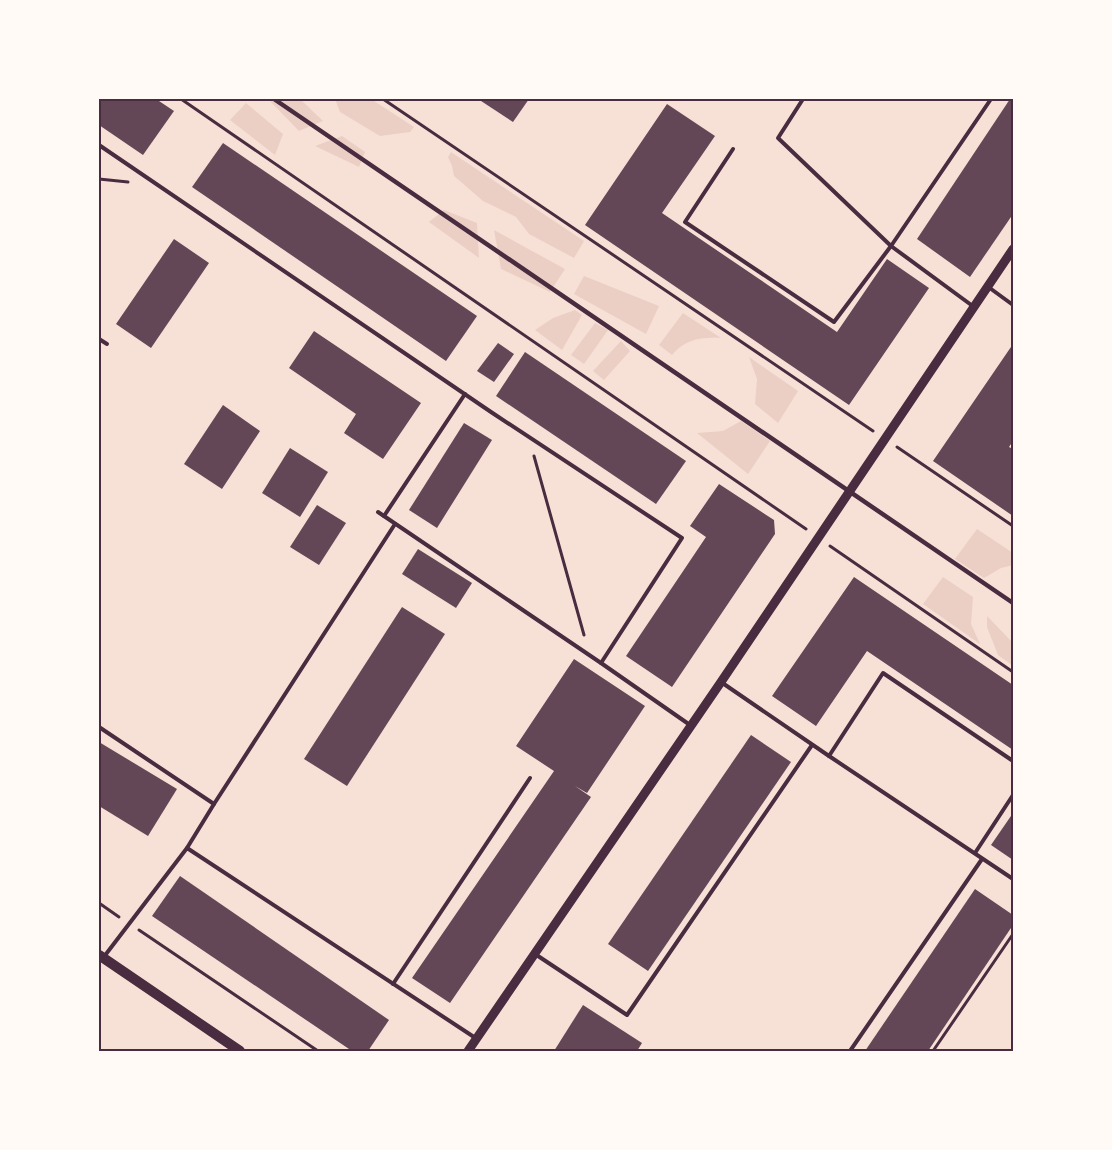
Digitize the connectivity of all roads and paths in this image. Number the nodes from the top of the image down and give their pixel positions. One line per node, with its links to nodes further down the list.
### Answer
1 (181, 99): 23 (path)
2 (274, 99): 18 (street)
3 (383, 99): 17 (path)
4 (803, 99): 8 (lane)
5 (992, 99): 8 (lane)
6 (99, 145): 15 (lane)
7 (733, 149): 8 (lane)
8 (891, 246): 12 (lane)
9 (1013, 249): 10 (street)
10 (987, 286): 11 (lane); 12 (street)
11 (1013, 304)
12 (974, 306): 17 (street)
13 (99, 339): 14 (lane)
14 (107, 344)
15 (465, 394): 16 (lane); 20 (lane)
16 (528, 437): 25 (path); 26 (lane)
17 (884, 438): 18 (street); 22 (path)
18 (849, 491): 23 (street); 24 (street)
19 (378, 512): 20 (lane)
20 (384, 516): 21 (lane)
21 (395, 524): 25 (lane); 36 (lane)
22 (1013, 526)
23 (818, 538): 27 (path); 28 (street)
24 (1013, 603)
25 (589, 655): 26 (lane)
26 (601, 663): 29 (lane)
27 (1013, 672)
28 (721, 682): 29 (street); 31 (lane)
29 (691, 726): 44 (street)
30 (99, 727): 36 (lane)
31 (812, 745): 32 (lane); 44 (lane)
32 (829, 756): 33 (lane); 38 (lane)
33 (1013, 761)
34 (530, 778): 46 (lane)
35 (1013, 796): 38 (lane)
36 (214, 804): 37 (lane)
37 (187, 848): 42 (lane); 46 (lane)
38 (974, 853): 39 (lane)
39 (982, 859): 40 (lane); 51 (lane)
40 (1013, 879)
41 (99, 903): 42 (path)
42 (129, 924): 45 (lane); 49 (path)
43 (1013, 934): 52 (path)
44 (535, 954): 47 (street)
45 (101, 956): 48 (main road)
46 (393, 984): 47 (lane)
47 (477, 1038): 50 (street)
48 (240, 1051)
49 (318, 1051)
50 (468, 1051)
51 (850, 1051)
52 (932, 1051)

